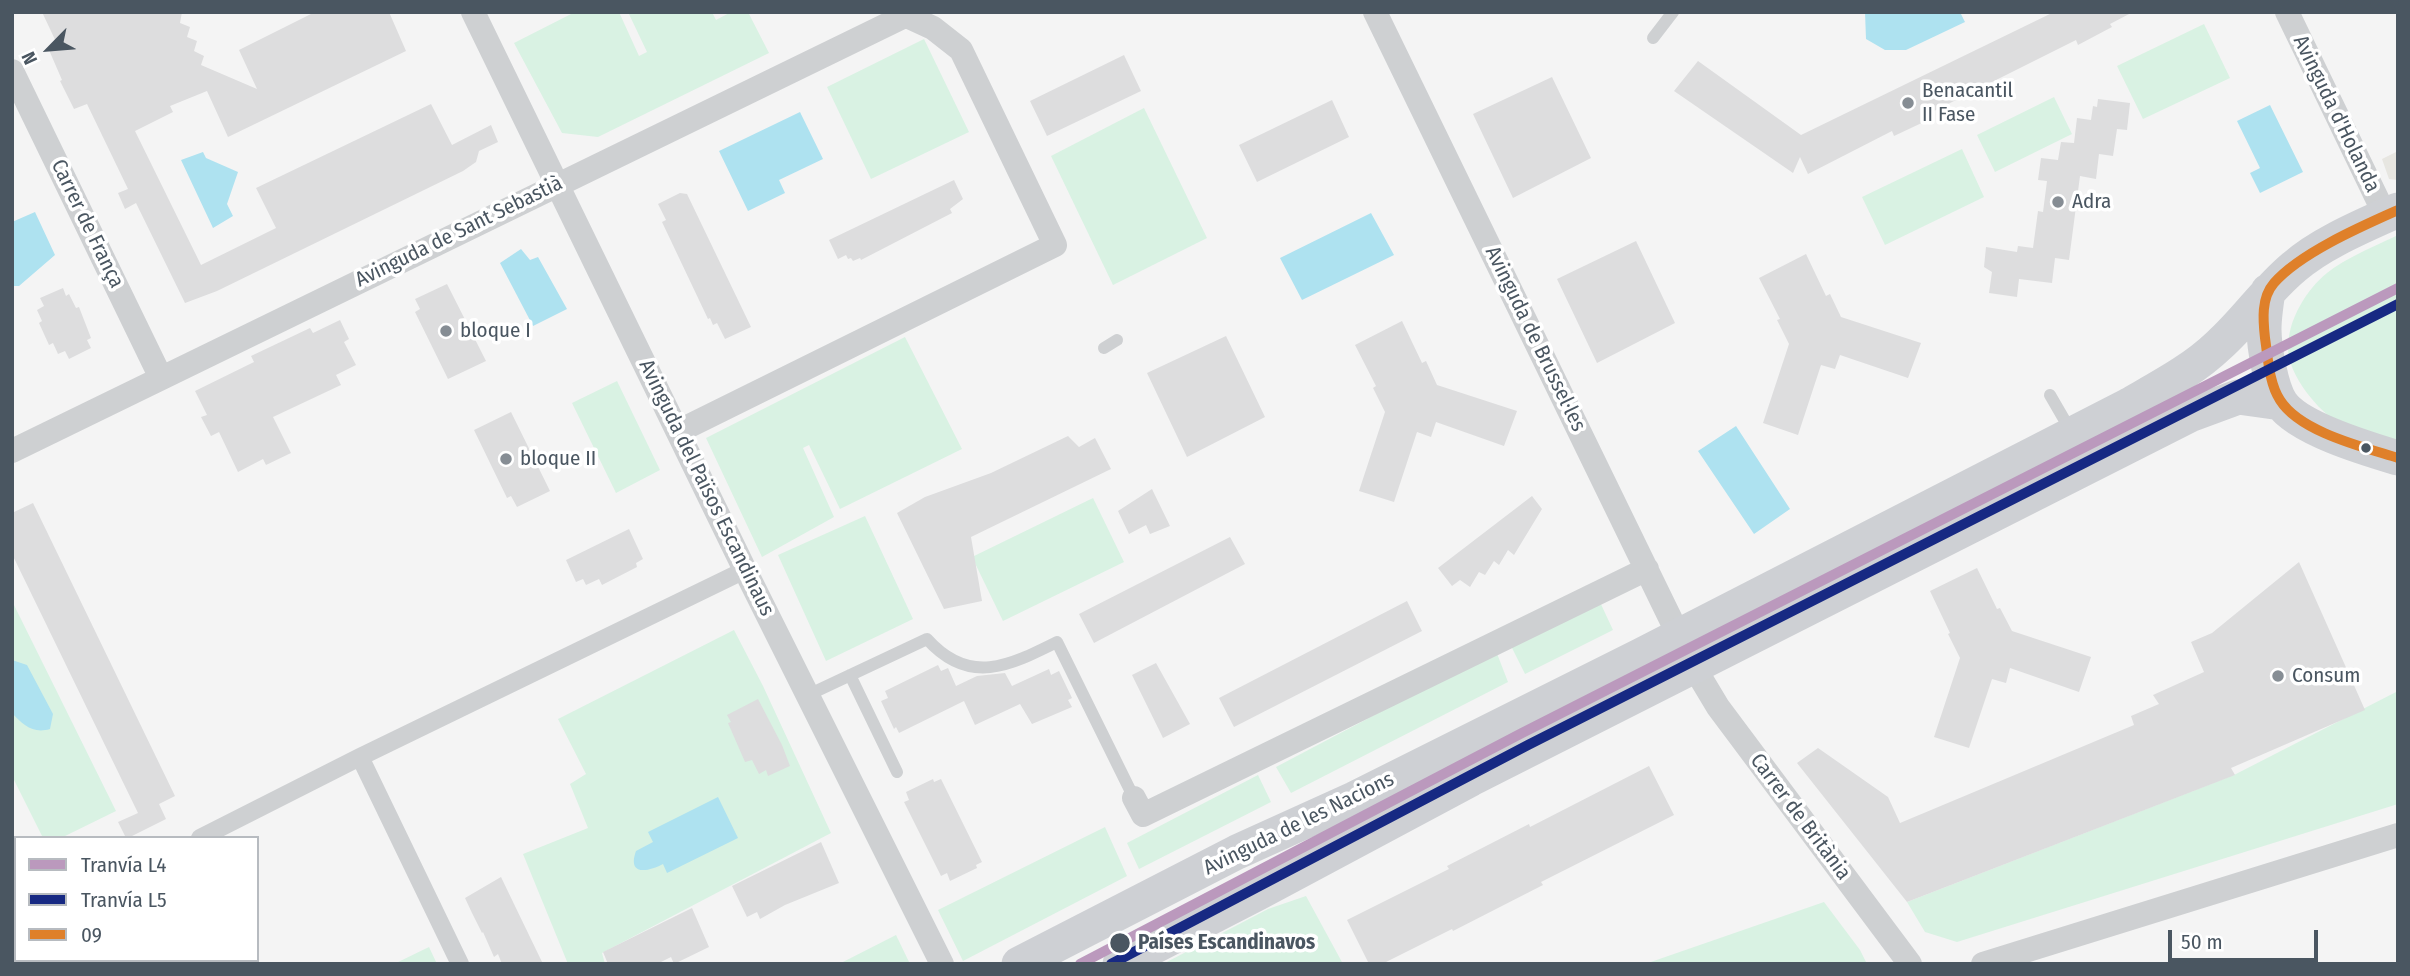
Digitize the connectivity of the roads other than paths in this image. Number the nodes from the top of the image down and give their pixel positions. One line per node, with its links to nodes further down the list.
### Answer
1 (473, 12): 8 (street, Avinguda del Països Escandinaus)
2 (1375, 12): 20 (street, Avinguda de Brussel·les)
3 (1673, 12): 6 (lane)
4 (2287, 12): 9 (street, Avinguda d'Holanda)
5 (910, 14): 8 (street, Avinguda de Sant Sebastià); 16 (street, Avinguda de Sant Sebastià)
6 (1653, 38)
7 (12, 71): 13 (street, Carrer de França)
8 (557, 184): 13 (street, Avinguda de Sant Sebastià); 16 (street, Avinguda del Països Escandinaus)
9 (2392, 212): 10 (main road, Avinguda de les Nacions)
10 (2268, 291): 15 (main road); 17 (main road, Avinguda de les Nacions)
11 (1117, 340): 12 (lane)
12 (1104, 348)
13 (161, 378): 18 (street, Avinguda de Sant Sebastià)
14 (2050, 395): 17 (lane)
15 (2281, 403): 19 (main road); 22 (main road, Avinguda de les Nacions)
16 (679, 431): 21 (street, Avinguda del Països Escandinaus)
17 (2073, 434): 22 (main road, Avinguda de les Nacions)
18 (12, 451)
19 (2398, 458)
20 (1647, 569): 22 (street, Avinguda de Brussel·les); 27 (street)
21 (745, 570): 24 (street, Avinguda del Països Escandinaus); 25 (street)
22 (1687, 651): 32 (main road, Avinguda de les Nacions); 33 (main road, Avinguda de les Nacions); 34 (street, Carrer de Britània)
23 (850, 675): 24 (lane); 26 (lane); 27 (lane)
24 (808, 695): 31 (street, Avinguda del Països Escandinaus)
25 (360, 757): 29 (street); 30 (street)
26 (897, 772)
27 (1134, 798)
28 (2398, 835): 35 (street)
29 (204, 836)
30 (460, 964)
31 (942, 964)
32 (1019, 964)
33 (1120, 964)
34 (1910, 964)
35 (1983, 964)

